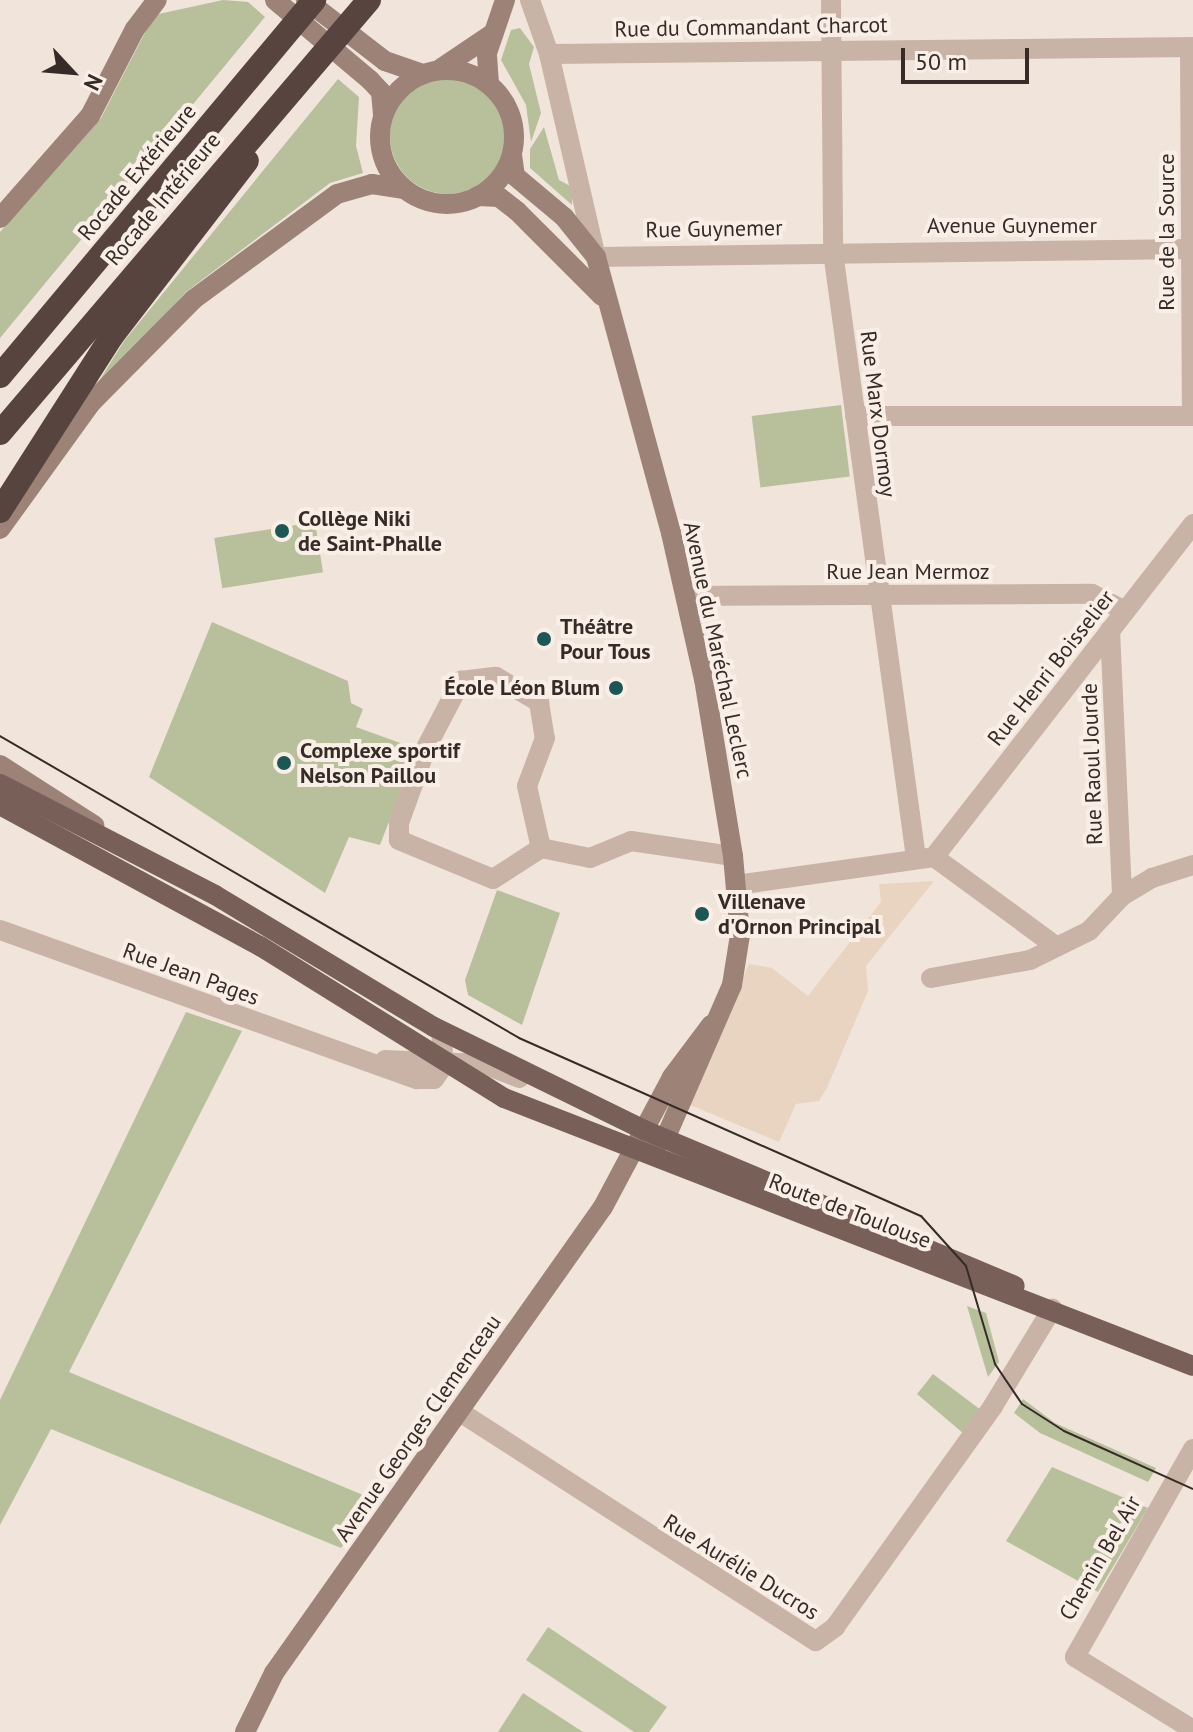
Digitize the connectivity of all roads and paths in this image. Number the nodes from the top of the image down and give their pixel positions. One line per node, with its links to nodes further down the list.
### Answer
1 (136, 0): 11 (street)
2 (157, 0): 11 (street)
3 (275, 0): 19 (street)
4 (306, 0): 17 (street)
5 (314, 0): 28 (highway, Rocade Extérieure)
6 (530, 0): 10 (street)
7 (831, 0): 14 (street, Rue Marx Dormoy)
8 (504, 6): 10 (street); 12 (street)
9 (361, 9): 16 (highway, Rocade Intérieure)
10 (536, 26): 15 (street)
11 (135, 29): 23 (street)
12 (492, 34): 17 (street); 18 (street)
13 (1191, 47): 14 (street, Rue du Commandant Charcot); 24 (street, Rue de la Source)
14 (830, 49): 15 (street, Rue du Commandant Charcot); 25 (street, Rue Marx Dormoy)
15 (549, 54): 26 (street)
16 (319, 59): 31 (highway, Rocade Intérieure); 32 (highway)
17 (431, 71): 18 (street); 19 (street)
18 (489, 84): 20 (street)
19 (383, 115): 21 (street)
20 (512, 155): 22 (street); 26 (street, Avenue du Maréchal Leclerc)
21 (403, 189): 22 (street); 34 (street)
22 (478, 196): 27 (street, Avenue du Maréchal Leclerc)
23 (0, 218)
24 (1191, 249): 25 (street, Avenue Guynemer); 30 (street, Rue de la Source)
25 (833, 252): 26 (street, Rue Guynemer); 29 (street, Rue Marx Dormoy)
26 (596, 257): 27 (street, Avenue du Maréchal Leclerc)
27 (606, 301): 35 (street, Avenue du Maréchal Leclerc)
28 (0, 376)
29 (855, 416): 30 (street); 36 (street, Rue Marx Dormoy)
30 (1193, 416)
31 (0, 433)
32 (0, 511)
33 (1193, 524): 37 (street, Rue Henri Boisselier)
34 (0, 529)
35 (686, 596): 36 (street, Rue Jean Mermoz); 44 (street, Avenue du Maréchal Leclerc)
36 (877, 597): 37 (street, Rue Jean Mermoz); 45 (street, Rue Marx Dormoy)
37 (1125, 611): 38 (street, Rue Henri Boisselier)
38 (1110, 630): 45 (street, Rue Henri Boisselier); 48 (street, Rue Raoul Jourde)
39 (0, 765): 42 (street)
40 (0, 784): 42 (main road, Route de Toulouse)
41 (0, 805): 54 (main road, Route de Toulouse)
42 (120, 844): 53 (main road, Route de Toulouse)
43 (541, 848): 43 (street); 44 (street)
44 (733, 856): 47 (street, Avenue du Maréchal Leclerc)
45 (925, 858): 47 (street); 50 (street)
46 (1193, 865): 48 (street)
47 (736, 885): 52 (street, Avenue du Maréchal Leclerc)
48 (1122, 896): 50 (street)
49 (0, 930): 54 (street, Rue Jean Pages)
50 (1053, 944): 51 (street)
51 (931, 978)
52 (721, 1013): 56 (street, Avenue du Maréchal Leclerc); 57 (street, Avenue du Maréchal Leclerc)
53 (441, 1031): 54 (street); 55 (main road, Route de Toulouse)
54 (444, 1065): 55 (street); 58 (main road, Route de Toulouse)
55 (582, 1099): 56 (main road, Route de Toulouse)
56 (644, 1130): 57 (main road, Route de Toulouse); 58 (street, Avenue Georges Clemenceau)
57 (665, 1139): 58 (street); 59 (main road, Route de Toulouse)
58 (633, 1153): 59 (main road, Route de Toulouse); 61 (street, Avenue Georges Clemenceau)
59 (1052, 1309): 60 (main road, Route de Toulouse); 61 (street, Rue Aurélie Ducros)
60 (1193, 1366)
61 (460, 1412): 64 (street, Avenue Georges Clemenceau)
62 (1193, 1449): 63 (street, Chemin Bel Air)
63 (1193, 1730)
64 (245, 1732)

